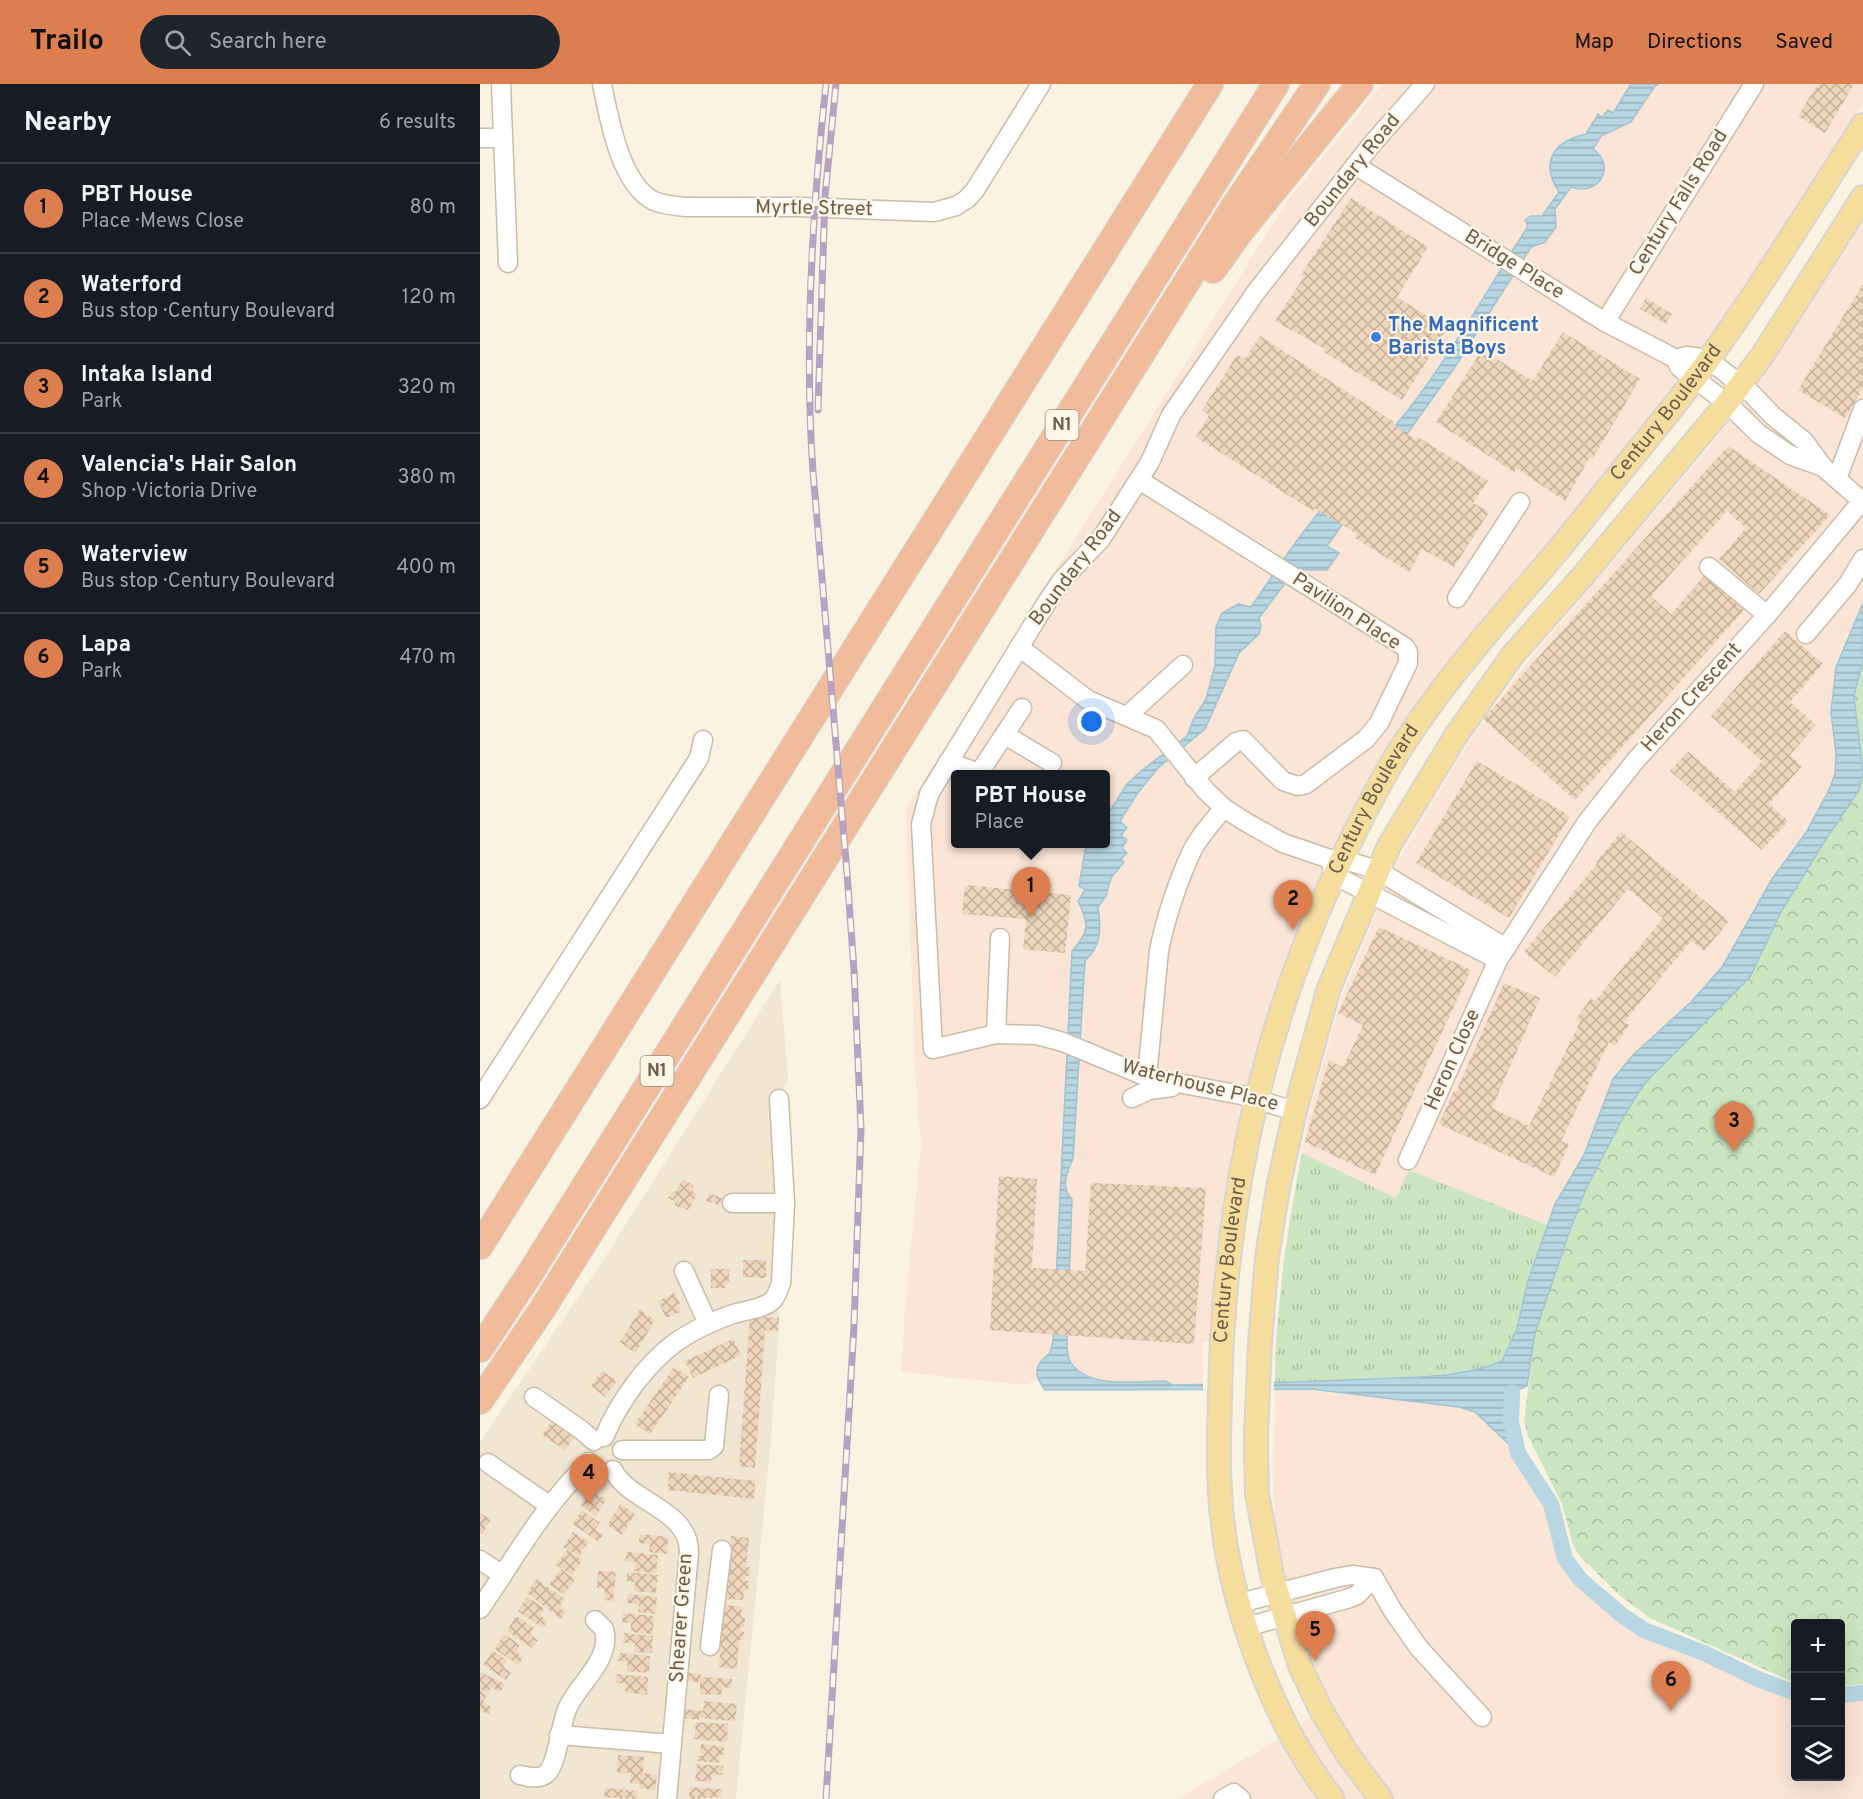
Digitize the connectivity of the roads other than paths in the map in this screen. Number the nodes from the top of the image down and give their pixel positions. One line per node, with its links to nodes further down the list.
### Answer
1 (501, 84): 12 (street)
2 (602, 84): 3 (street, Myrtle Street)
3 (1041, 84)
4 (1210, 84): 63 (highway)
5 (1276, 84): 66 (highway, N1)
6 (1317, 84): 44 (highway)
7 (1359, 84): 44 (highway)
8 (1425, 84): 13 (street, Boundary Road)
9 (1754, 84): 16 (street, Century Falls Road)
10 (1863, 125): 18 (main road, Century Boulevard)
11 (480, 138): 12 (street)
12 (503, 138): 15 (street)
13 (1355, 165): 16 (street, Bridge Place); 25 (street, Boundary Road)
14 (1863, 197): 20 (main road, Century Boulevard)
15 (508, 263)
16 (1605, 322): 17 (street, Bridge Place)
17 (1676, 359): 18 (street, Bridge Place); 19 (street, Bridge Place)
18 (1708, 359): 19 (main road, Century Boulevard); 20 (street)
19 (1695, 378): 21 (street, Bridge Place); 46 (main road, Century Boulevard)
20 (1741, 385): 21 (main road, Century Boulevard); 23 (street)
21 (1727, 403): 23 (street, Bridge Place); 47 (main road, Century Boulevard)
22 (1863, 410): 24 (street)
23 (1823, 467): 24 (street, Heron Crescent)
24 (1837, 479): 27 (street, Heron Crescent)
25 (1139, 480): 33 (street, Boundary Road); 43 (street, Pavilion Place)
26 (1520, 502): 30 (street)
27 (1862, 502): 31 (street, Heron Crescent)
28 (1863, 559): 32 (street)
29 (1709, 567): 31 (street)
30 (1457, 598)
31 (1767, 615): 50 (street, Heron Crescent)
32 (1806, 634)
33 (1019, 647): 36 (street); 39 (street, Boundary Road)
34 (1183, 665): 36 (street)
35 (1022, 708): 37 (street)
36 (1127, 716): 43 (street)
37 (1005, 735): 40 (street); 42 (street)
38 (703, 740): 56 (street)
39 (948, 762): 41 (street); 52 (street, Boundary Road)
40 (1052, 763)
41 (973, 770)
42 (981, 770)
43 (1194, 778): 45 (street)
44 (870, 787): 69 (highway)
45 (1224, 808): 46 (street); 53 (street)
46 (1335, 865): 47 (street); 48 (street); 58 (main road, Century Boulevard)
47 (1377, 870): 48 (main road, Century Boulevard); 50 (street)
48 (1368, 891): 50 (street); 59 (main road, Century Boulevard)
49 (1000, 938): 51 (street)
50 (1502, 954): 60 (street, Heron Close)
51 (996, 1034): 52 (street, Waterhouse Place); 53 (street, Waterhouse Place)
52 (933, 1049)
53 (1147, 1077): 54 (street, Waterhouse Place)
54 (1191, 1085): 55 (street); 58 (street, Waterhouse Place)
55 (1132, 1098)
56 (480, 1099)
57 (779, 1099): 62 (street)
58 (1256, 1099): 59 (street, Waterhouse Place); 83 (main road, Century Boulevard)
59 (1295, 1111): 80 (main road, Century Boulevard)
60 (1408, 1160)
61 (732, 1203): 62 (street)
62 (785, 1203): 65 (street)
63 (480, 1246)
64 (684, 1271): 65 (street)
65 (708, 1324): 70 (street)
66 (480, 1349)
67 (719, 1395): 71 (street)
68 (534, 1396): 70 (street)
69 (480, 1401)
70 (599, 1439): 71 (street); 73 (street)
71 (622, 1450): 74 (street)
72 (488, 1462): 75 (street)
73 (589, 1462): 74 (street); 75 (street)
74 (613, 1470): 81 (street, Shearer Green)
75 (550, 1506): 78 (street)
76 (722, 1550): 82 (street)
77 (480, 1560): 78 (street)
78 (503, 1575): 84 (street)
79 (1374, 1578): 80 (street); 85 (street); 89 (street)
80 (1277, 1594): 83 (street); 85 (main road, Century Boulevard)
81 (685, 1598): 82 (street); 91 (street, Shearer Green)
82 (715, 1600): 88 (street)
83 (1240, 1603): 87 (main road, Century Boulevard)
84 (480, 1609)
85 (1284, 1615): 87 (street); 97 (main road, Century Boulevard)
86 (595, 1620): 90 (street)
87 (1246, 1627): 96 (main road, Century Boulevard)
88 (710, 1646)
89 (1482, 1717)
90 (559, 1735): 91 (street); 92 (street)
91 (672, 1744): 93 (street, Shearer Green)
92 (520, 1775)
93 (667, 1799)
94 (1223, 1799): 95 (street)
95 (1241, 1799)
96 (1334, 1799)
97 (1381, 1799)

